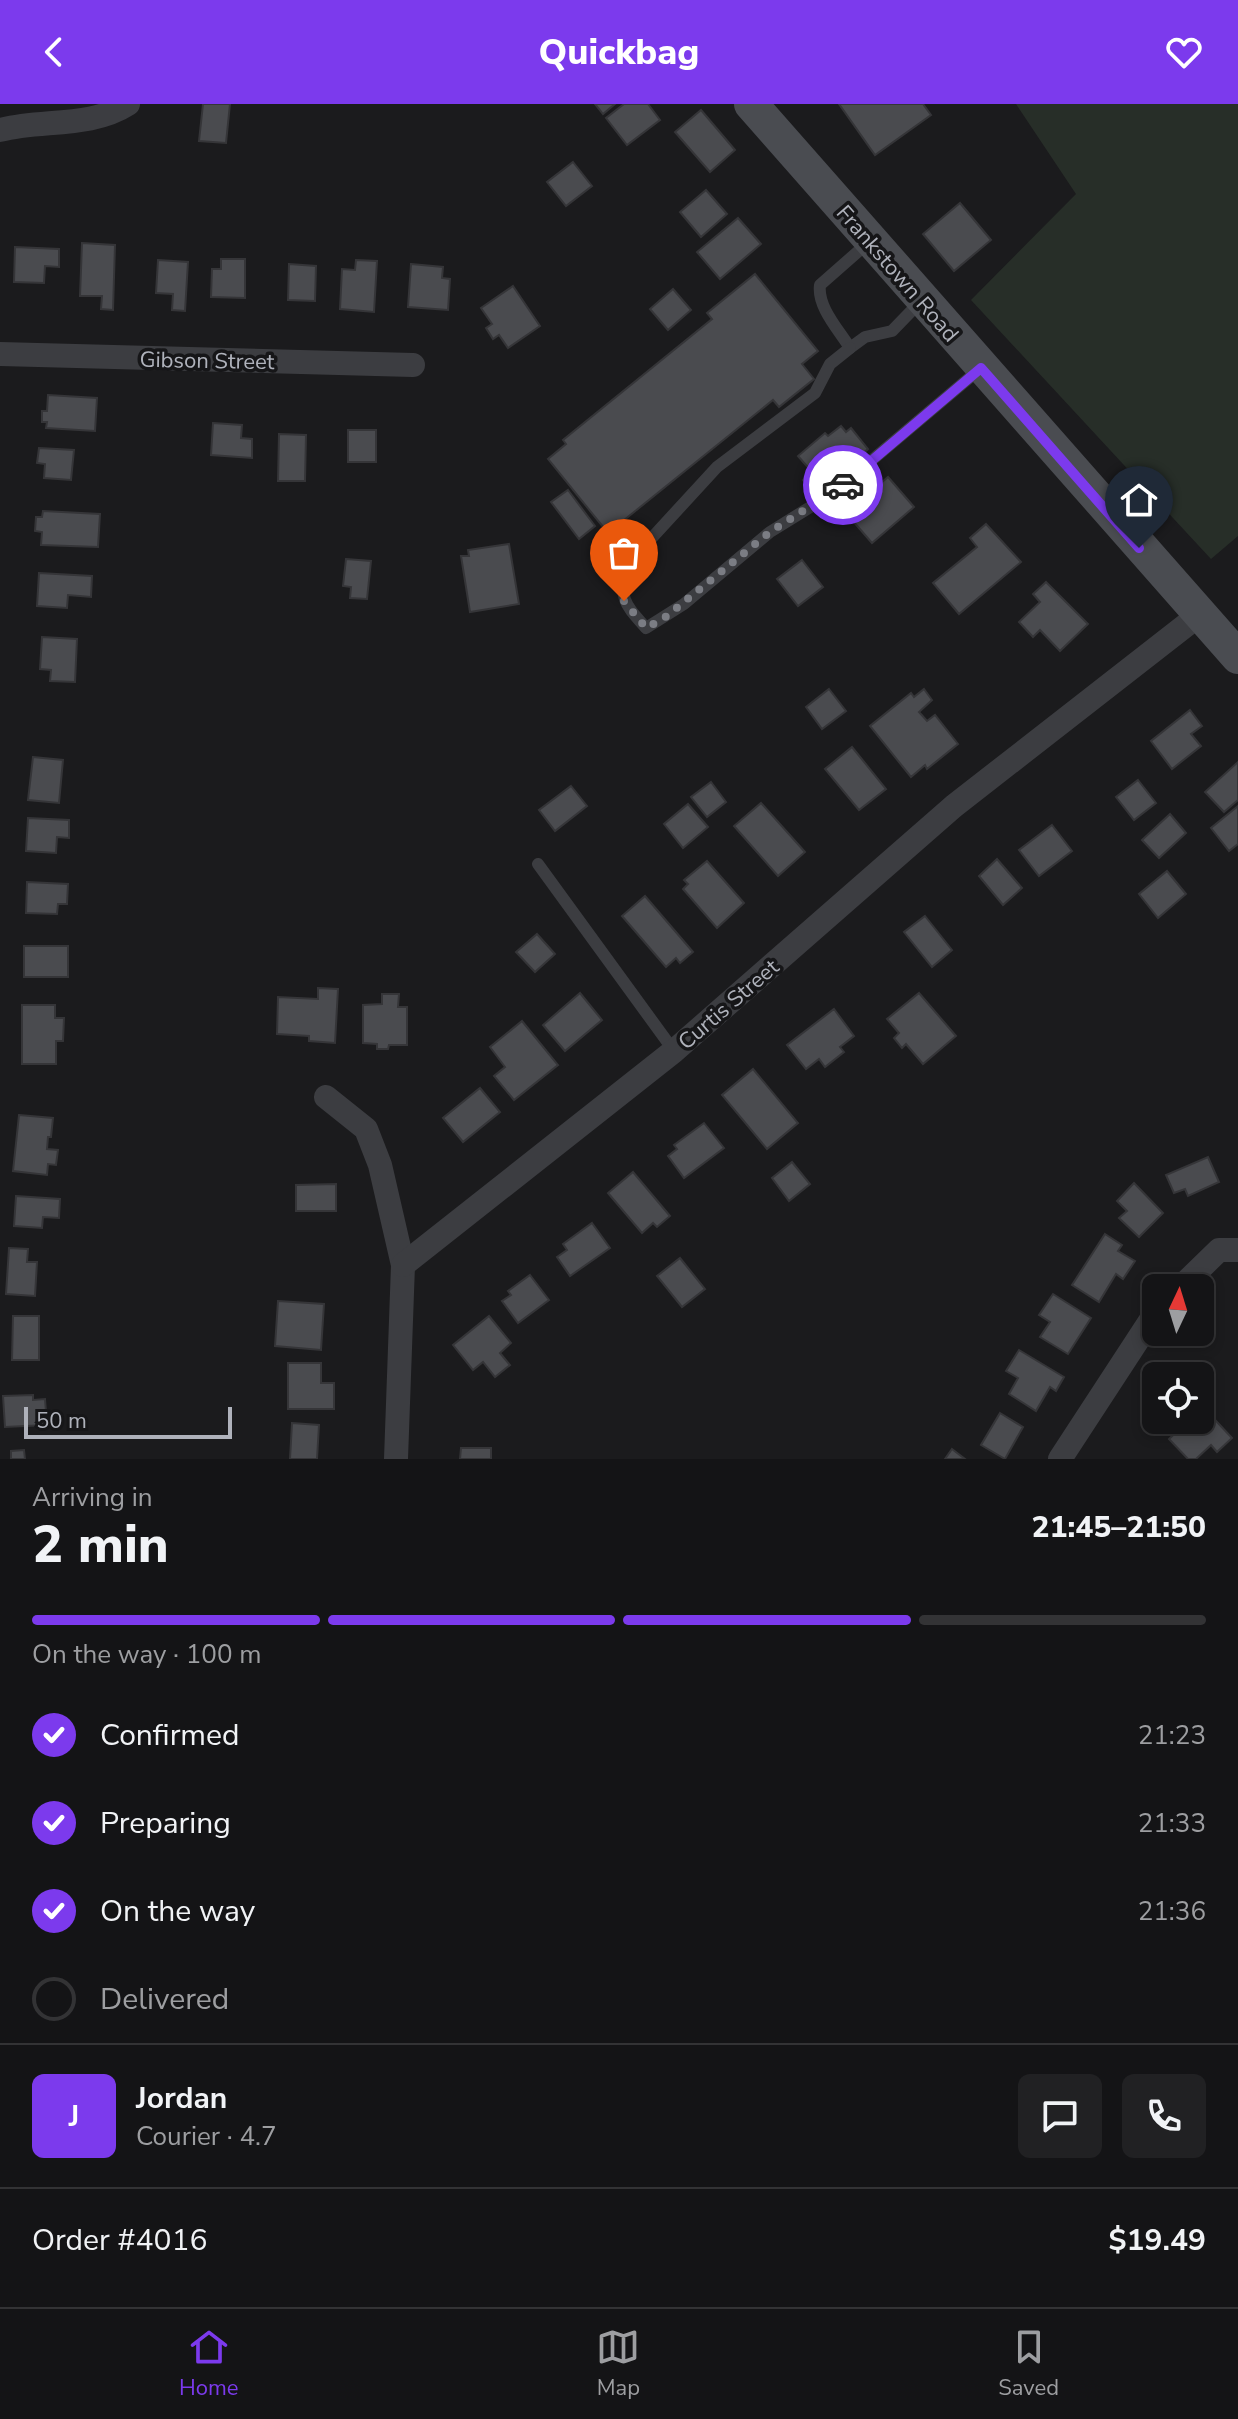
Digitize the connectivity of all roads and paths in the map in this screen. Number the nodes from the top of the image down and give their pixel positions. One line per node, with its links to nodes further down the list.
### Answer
1 (128, 104): 3 (street)
2 (751, 104): 4 (main road, Frankstown Road)
3 (0, 130)
4 (870, 241): 5 (main road, Frankstown Road); 6 (lane)
5 (922, 301): 6 (lane); 9 (main road, Frankstown Road)
6 (850, 348): 9 (lane)
7 (0, 354): 8 (street, Gibson Street)
8 (413, 365)
9 (981, 368): 10 (main road, Frankstown Road)
10 (1199, 615): 11 (main road, Frankstown Road); 13 (street, Curtis Street)
11 (1238, 657)
12 (538, 864): 13 (lane)
13 (674, 1051): 16 (street, Curtis Street)
14 (326, 1097): 16 (street)
15 (1238, 1250): 17 (street)
16 (403, 1265): 19 (street)
17 (1194, 1274)
18 (1142, 1333): 20 (street)
19 (396, 1459)
20 (1060, 1459)

